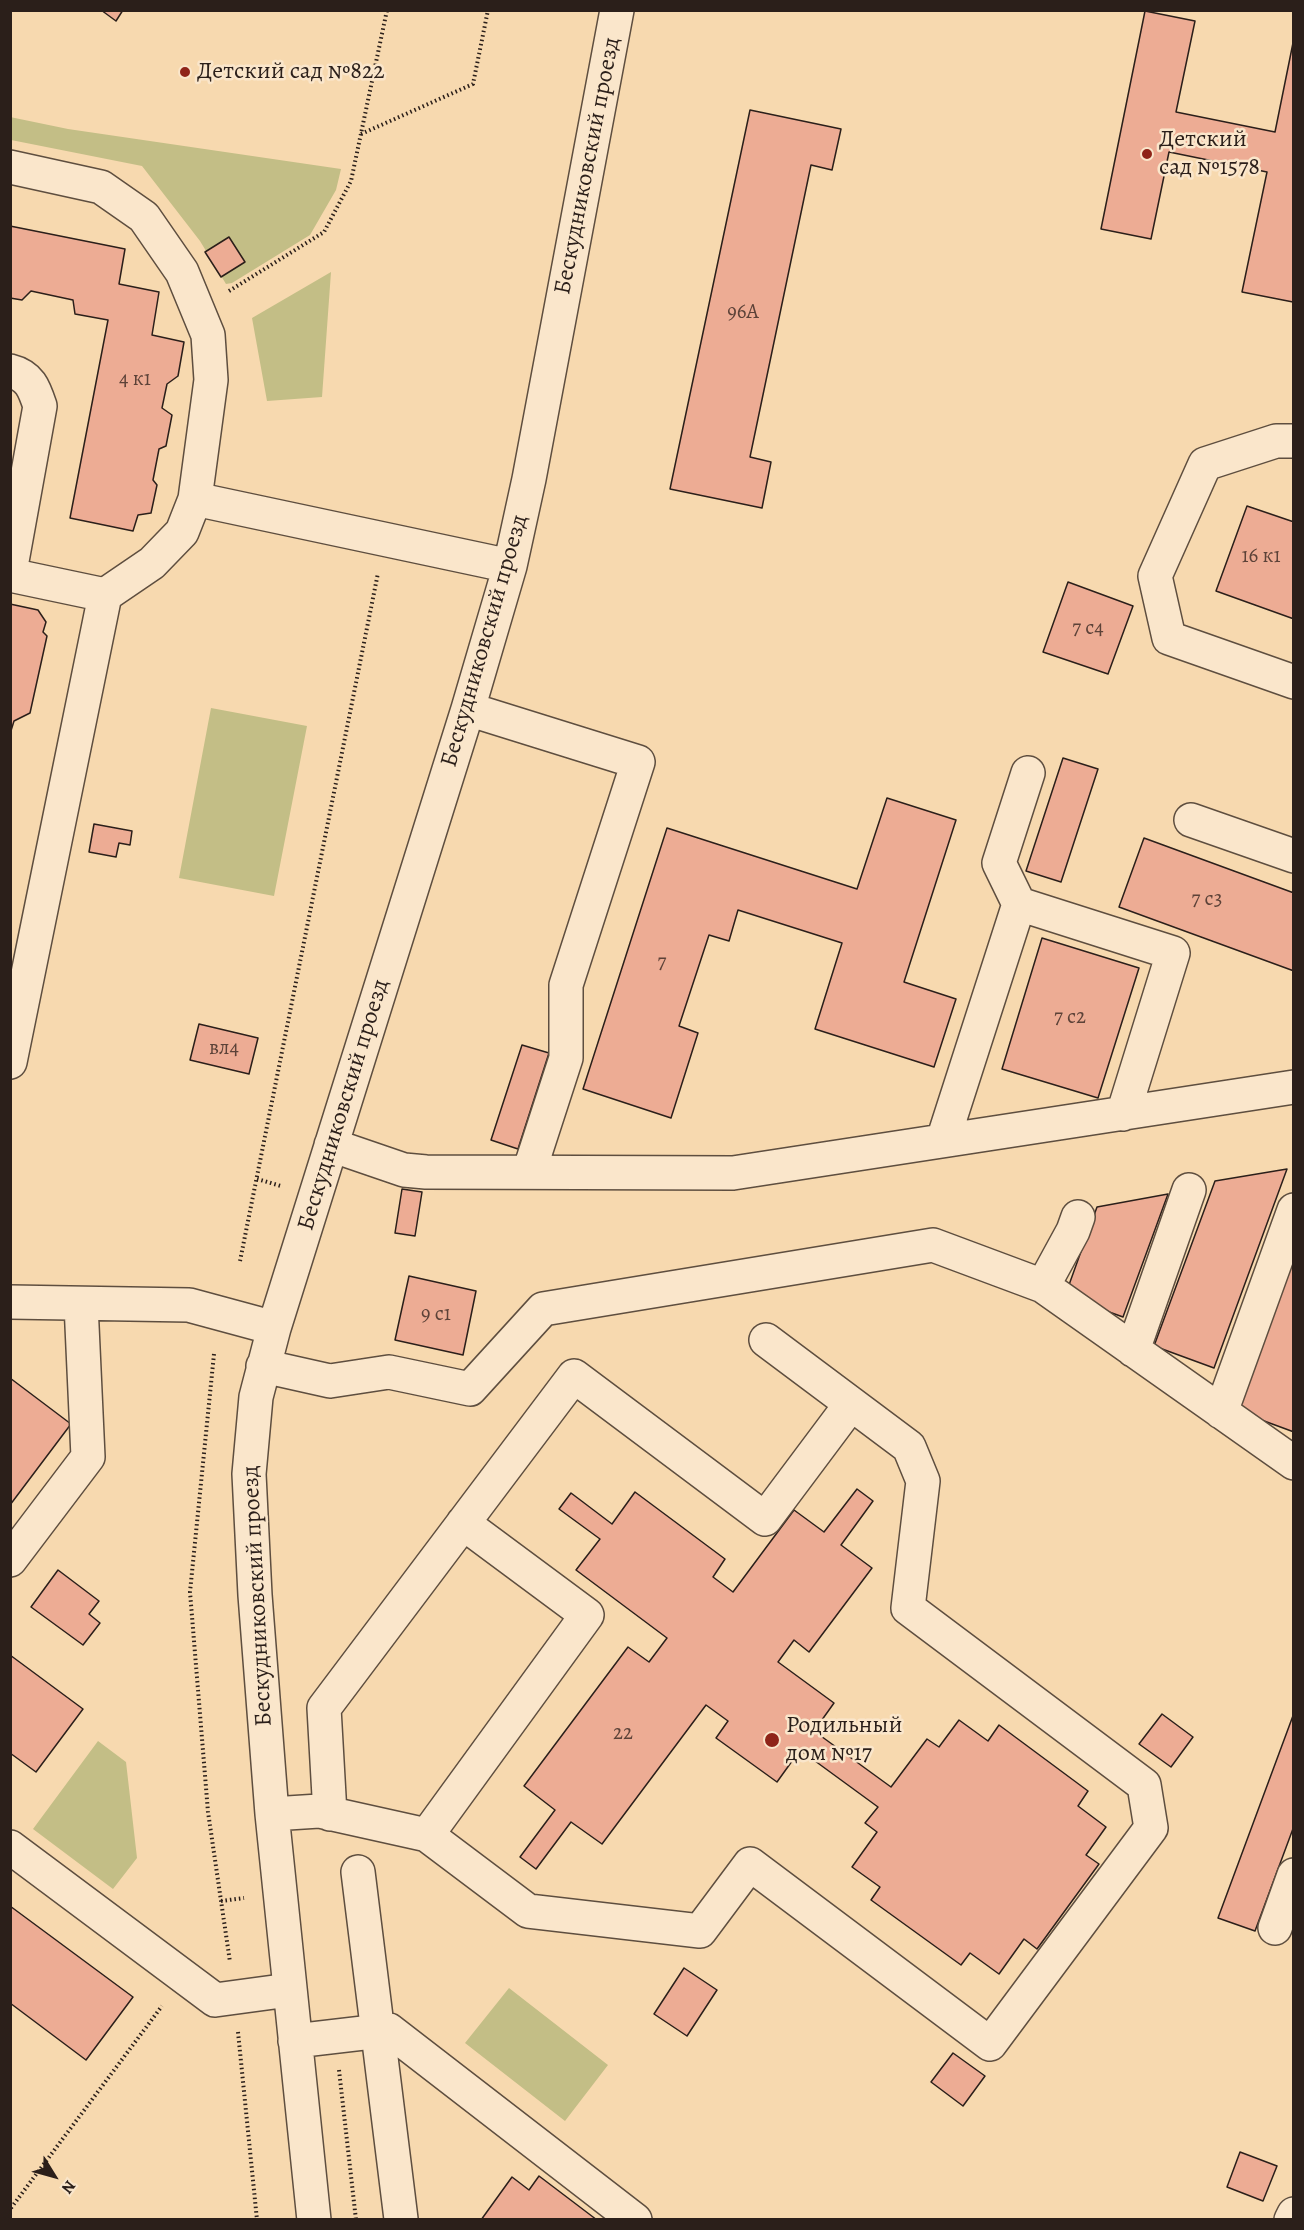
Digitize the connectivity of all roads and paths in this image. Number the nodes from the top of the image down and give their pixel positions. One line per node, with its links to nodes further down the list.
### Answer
1 (387, 10): 4 (path)
2 (488, 10): 4 (path)
3 (617, 10): 11 (street, Бескудниковский проезд)
4 (361, 135): 6 (path)
5 (10, 167): 6 (street)
6 (198, 310): 9 (street)
7 (10, 371): 12 (street)
8 (1293, 441): 14 (street)
9 (195, 499): 10 (street); 13 (street)
10 (384, 539): 11 (street); 26 (path)
11 (510, 566): 15 (street, Бескудниковский проезд)
12 (10, 573): 13 (street)
13 (105, 596): 20 (street)
14 (1293, 682)
15 (468, 709): 24 (street, Бескудниковский проезд); 25 (street)
16 (1028, 773): 19 (street)
17 (1191, 820): 18 (street)
18 (1293, 856)
19 (1019, 903): 22 (street); 23 (street)
20 (10, 1062)
21 (1293, 1087): 22 (street)
22 (1123, 1114): 23 (street)
23 (943, 1140): 25 (street)
24 (331, 1145): 25 (street); 35 (street, Бескудниковский проезд)
25 (529, 1172)
26 (257, 1179): 27 (path); 31 (path)
27 (288, 1188)
28 (1189, 1190): 37 (street)
29 (1293, 1210): 41 (street)
30 (1078, 1217): 32 (street)
31 (240, 1261)
32 (1043, 1286): 37 (street); 39 (street)
33 (10, 1302): 34 (street)
34 (81, 1304): 35 (street); 44 (street)
35 (274, 1328): 39 (street, Бескудниковский проезд)
36 (766, 1340): 40 (street)
37 (1133, 1350): 41 (street)
38 (214, 1354): 52 (path)
39 (264, 1366): 45 (street, Бескудниковский проезд)
40 (850, 1404): 43 (street); 47 (street)
41 (1221, 1412): 42 (street)
42 (1293, 1464)
43 (464, 1523): 46 (street); 47 (street)
44 (10, 1560)
45 (272, 1814): 46 (street); 55 (street, Бескудниковский проезд)
46 (330, 1814): 47 (street)
47 (427, 1835)
48 (10, 1847): 54 (street)
49 (358, 1872): 57 (street)
50 (1293, 1875): 53 (street)
51 (255, 1897): 52 (path)
52 (221, 1901): 56 (path)
53 (1275, 1928)
54 (184, 1976): 56 (street); 60 (path)
55 (289, 1990): 56 (street); 59 (street, Бескудниковский проезд)
56 (235, 1997): 63 (path)
57 (378, 2032): 58 (street); 62 (street); 66 (street)
58 (328, 2037): 59 (street); 65 (path)
59 (295, 2041): 64 (street, Бескудниковский проезд)
60 (11, 2208)
61 (1293, 2214): 67 (street)
62 (401, 2219)
63 (257, 2220)
64 (314, 2220)
65 (356, 2220)
66 (635, 2220)
67 (1291, 2220)

